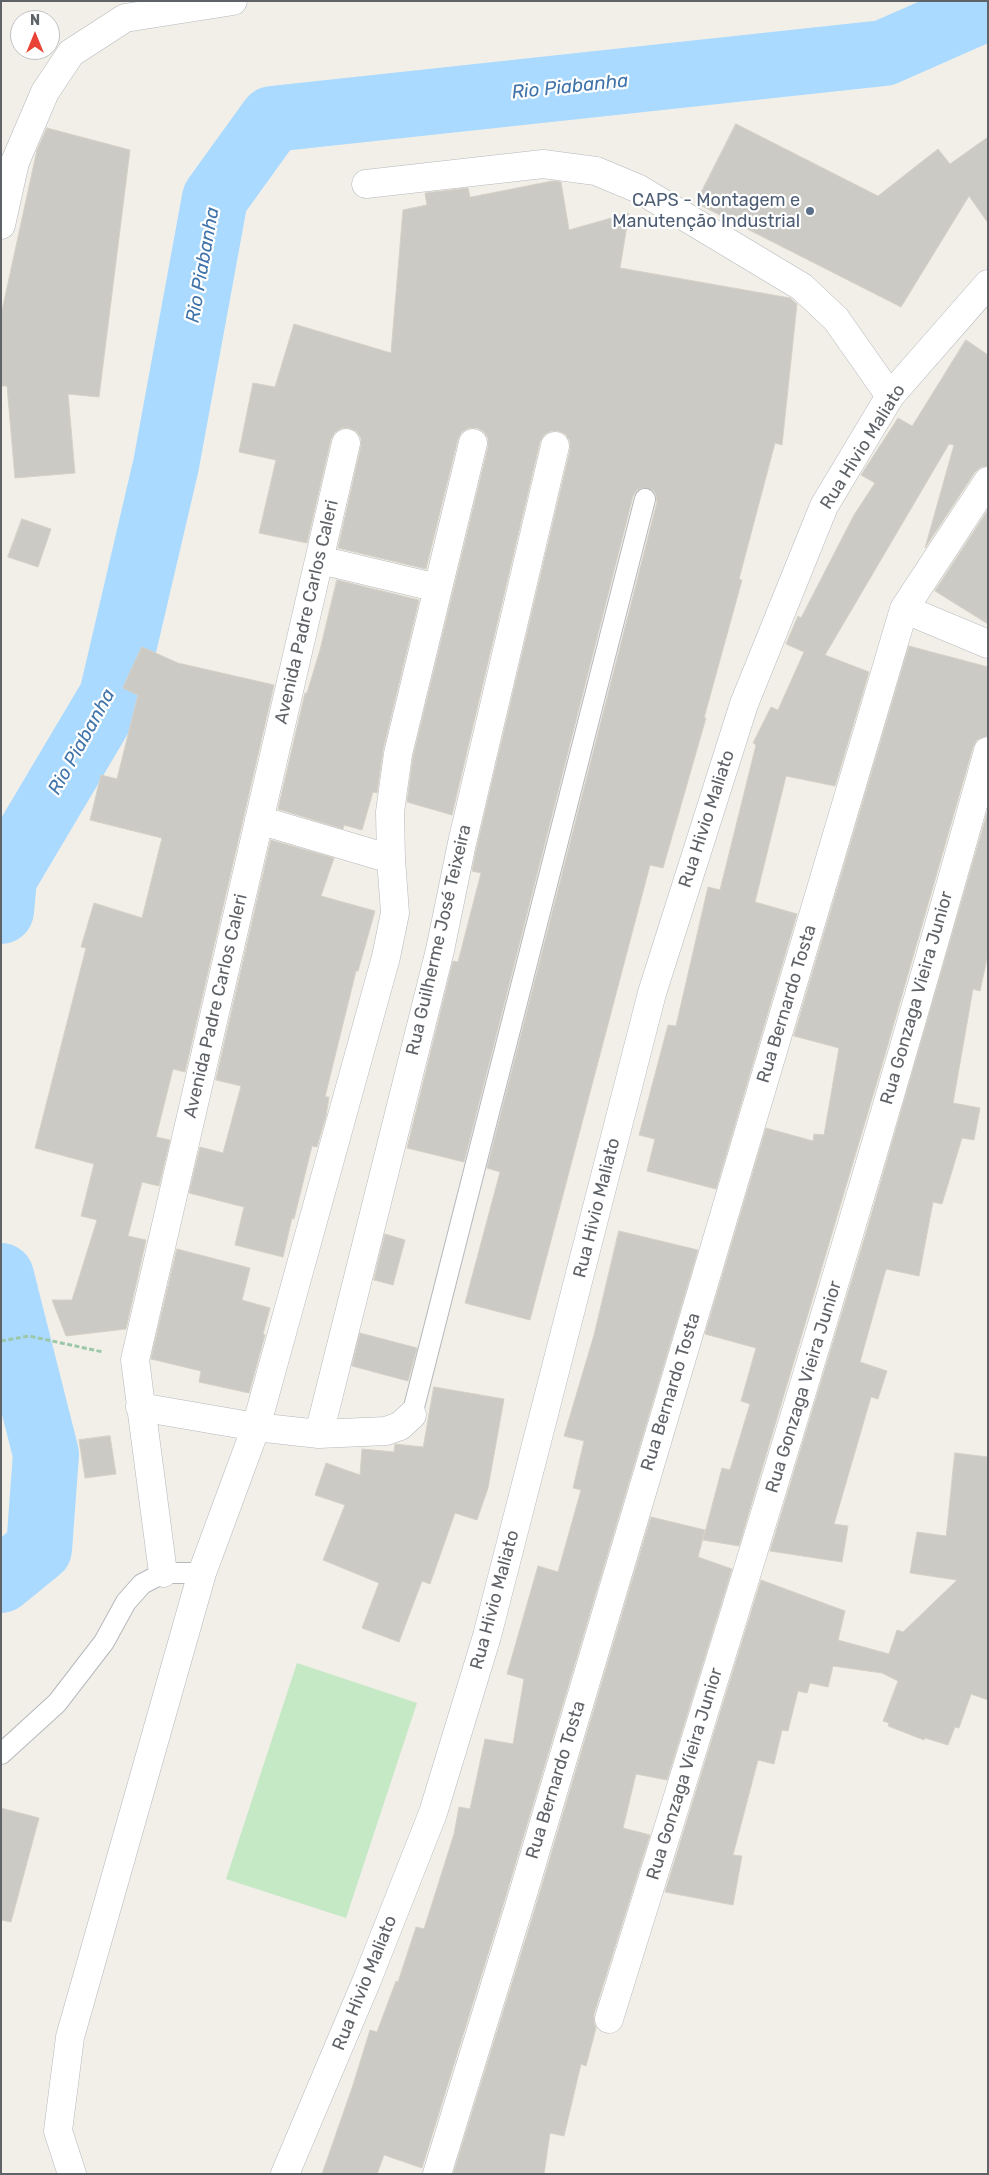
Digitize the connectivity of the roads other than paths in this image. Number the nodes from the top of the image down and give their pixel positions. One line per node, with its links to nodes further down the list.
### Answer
1 (233, 1): 3 (street)
2 (366, 184): 5 (street)
3 (1, 225)
4 (988, 284): 5 (street, Rua Hivio Maliato)
5 (890, 396): 27 (street, Rua Hivio Maliato)
6 (346, 443): 11 (street, Avenida Padre Carlos Caleri)
7 (473, 443): 12 (street)
8 (555, 446): 21 (street, Rua Guilherme José Teixeira)
9 (988, 481): 13 (street, Rua Bernardo Tosta)
10 (644, 499): 19 (lane)
11 (320, 560): 12 (street); 16 (street, Avenida Padre Carlos Caleri)
12 (438, 588): 17 (street)
13 (904, 609): 14 (street); 28 (street, Rua Bernardo Tosta)
14 (988, 644)
15 (988, 752): 25 (street, Rua Gonzaga Vieira Junior)
16 (259, 820): 17 (street); 18 (street, Avenida Padre Carlos Caleri)
17 (391, 859): 20 (street)
18 (140, 1407): 20 (street); 22 (street, Avenida Padre Carlos Caleri)
19 (412, 1415): 21 (street)
20 (256, 1427): 21 (street); 23 (street)
21 (319, 1434)
22 (163, 1573): 23 (lane); 24 (lane)
23 (202, 1573): 26 (street)
24 (1, 1754)
25 (609, 2019)
26 (72, 2174)
27 (285, 2174)
28 (437, 2174)

